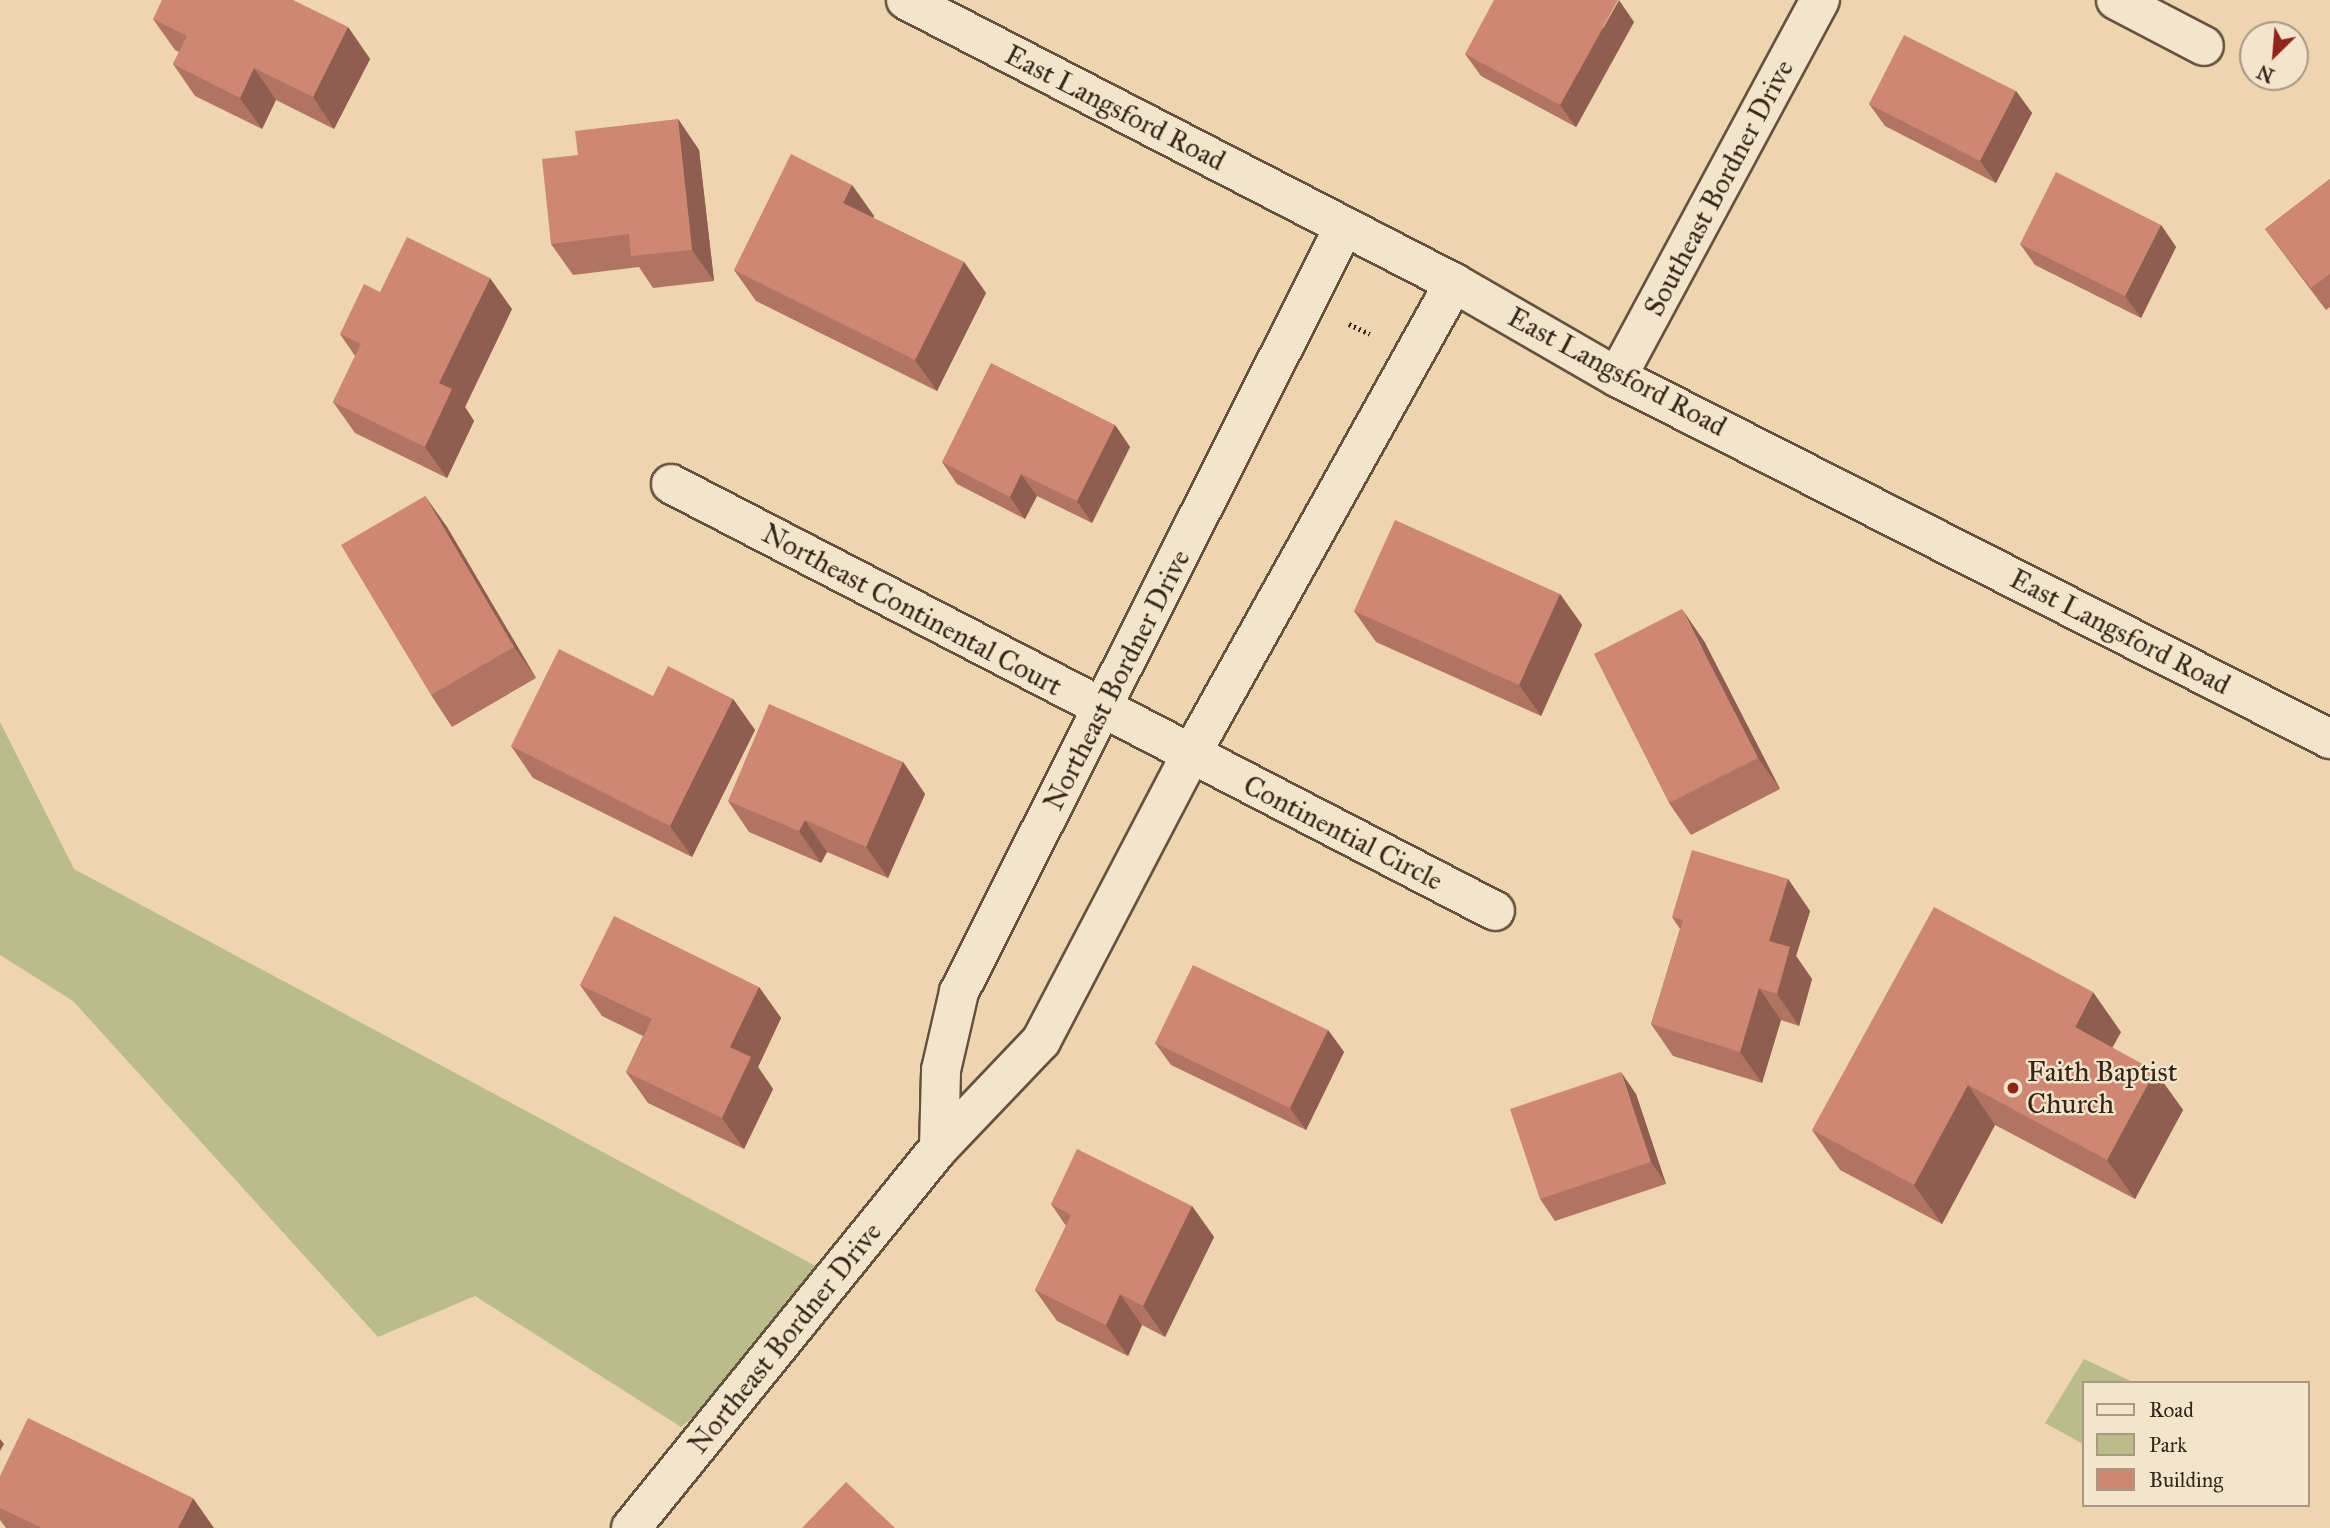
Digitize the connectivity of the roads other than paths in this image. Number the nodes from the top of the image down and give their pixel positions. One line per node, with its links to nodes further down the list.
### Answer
1 (906, 0): 5 (street, East Langsford Road)
2 (1820, 0): 7 (street, Southeast Bordner Drive)
3 (2116, 0): 4 (street)
4 (2204, 46)
5 (1344, 227): 6 (street, East Langsford Road); 9 (street, Northeast Bordner Drive)
6 (1454, 283): 7 (street, East Langsford Road); 11 (street, Northeast Bordner Drive)
7 (1617, 377): 10 (street, East Langsford Road)
8 (671, 484): 9 (street, Northeast Continental Court)
9 (1103, 710): 11 (street, Northeast Continental Court); 13 (street, Northeast Bordner Drive)
10 (2330, 739)
11 (1190, 755): 12 (street, Continential Circle); 13 (street, Northeast Bordner Drive)
12 (1495, 911)
13 (939, 1148): 14 (street, Northeast Bordner Drive)
14 (631, 1528)

